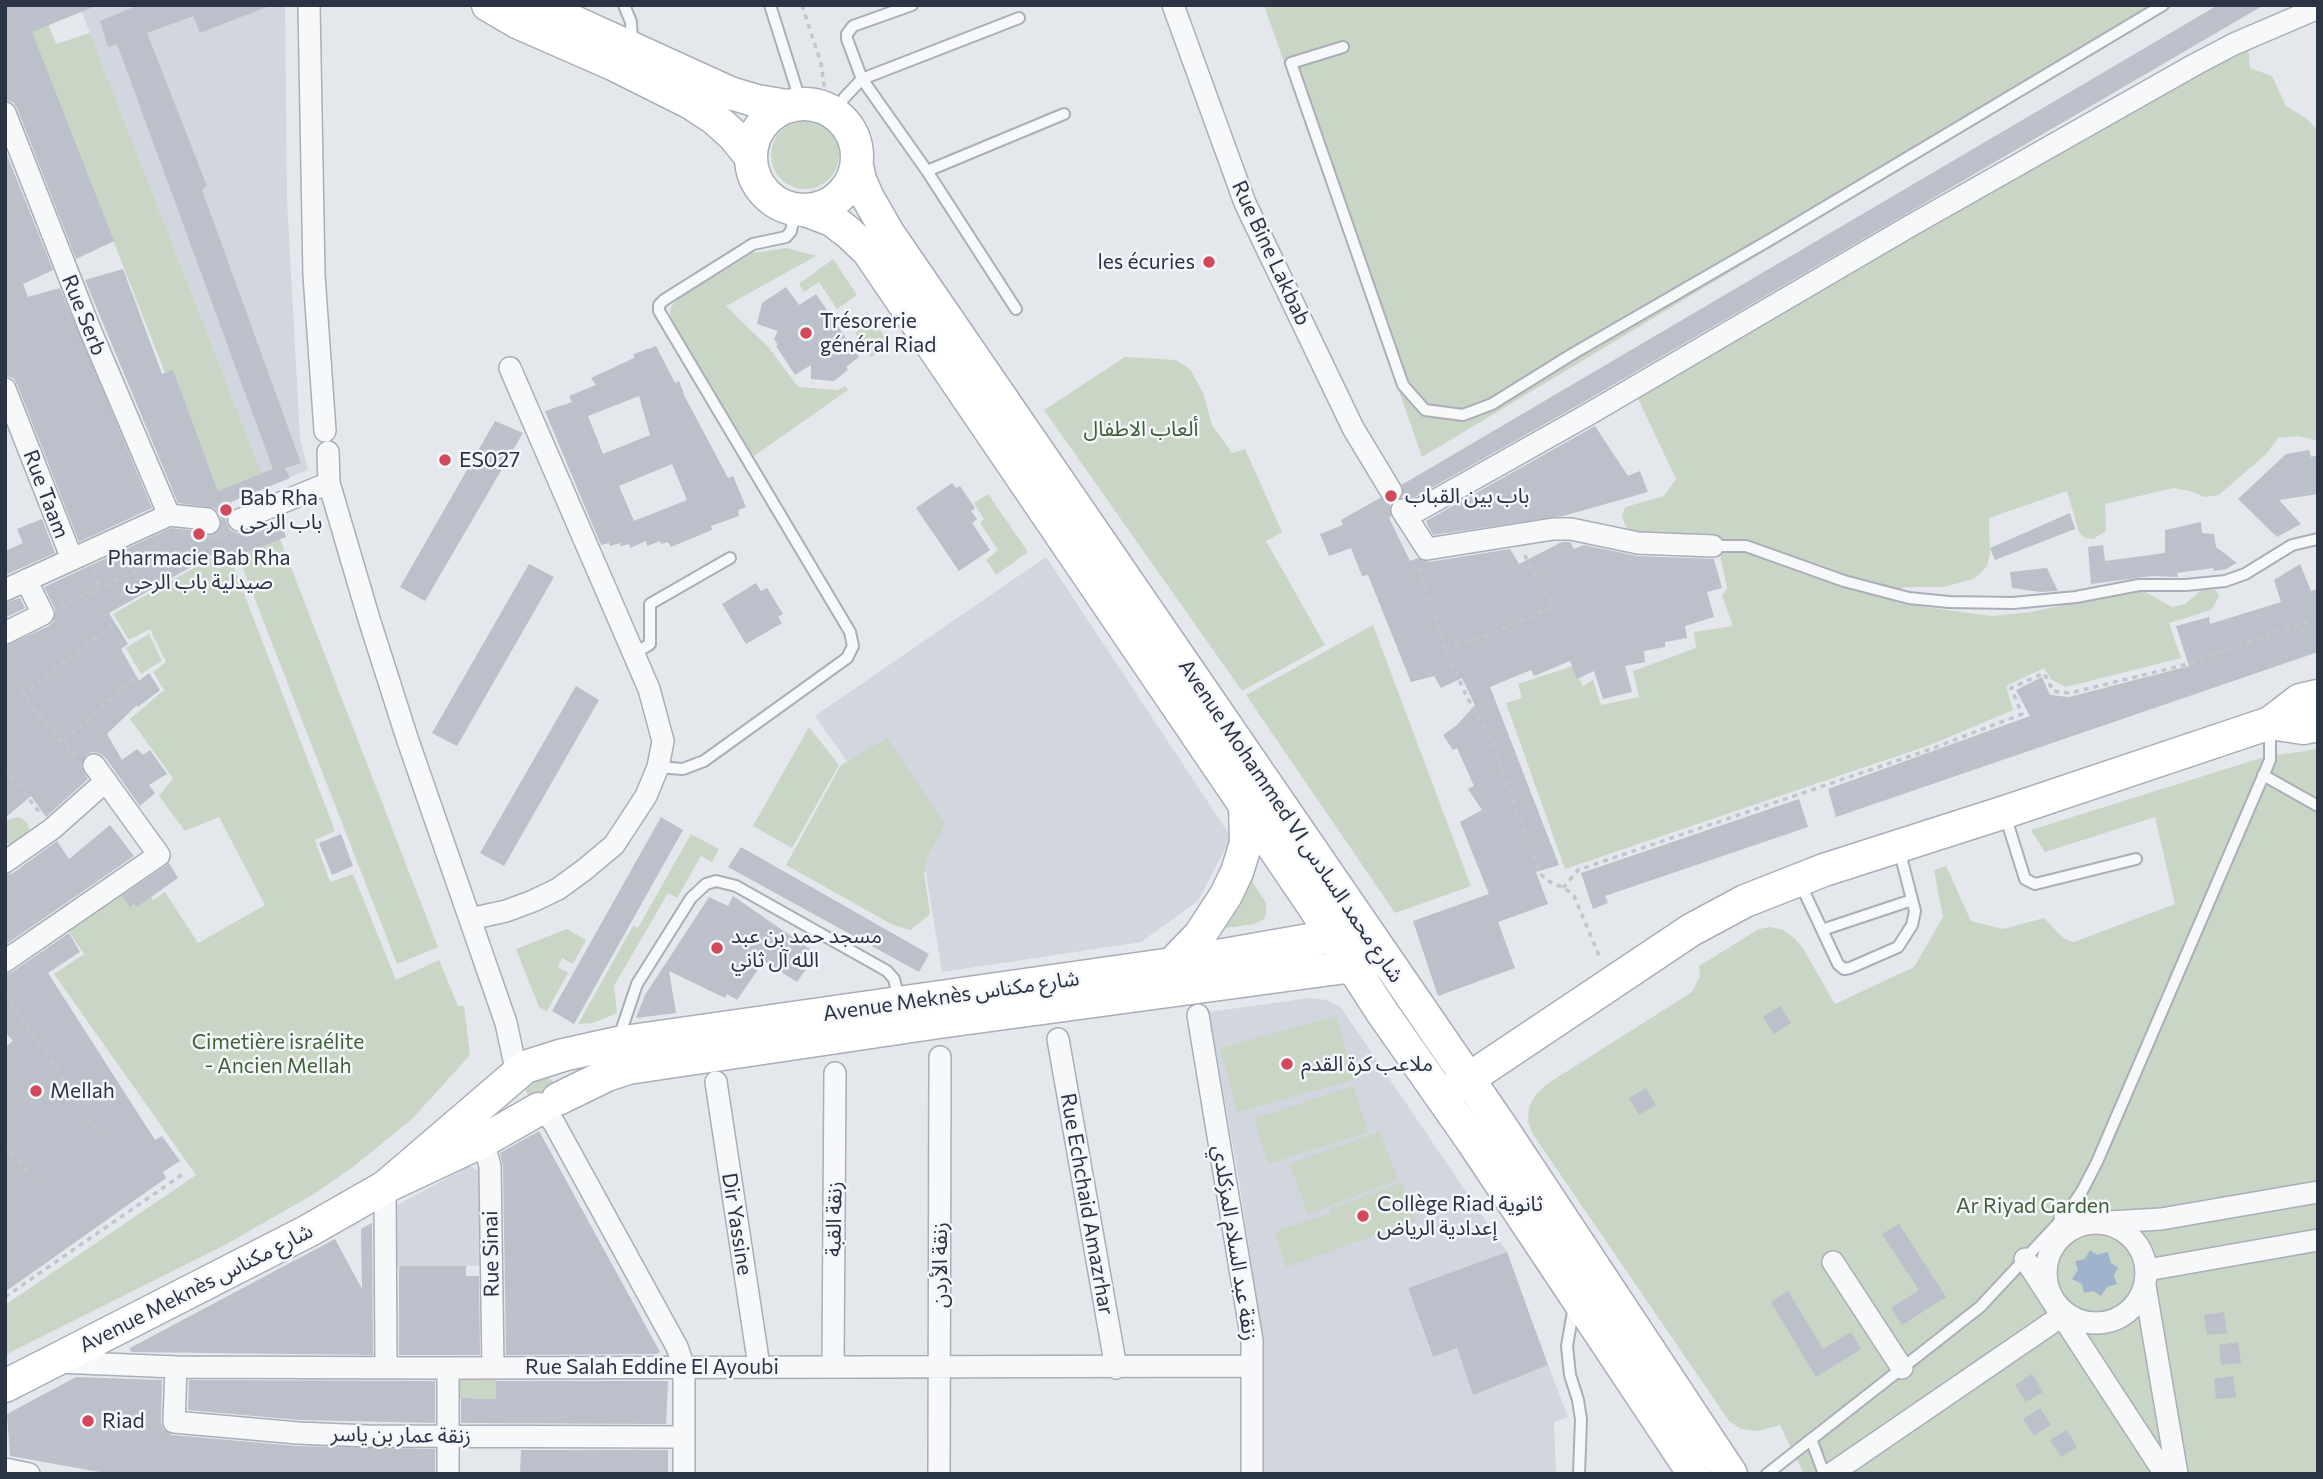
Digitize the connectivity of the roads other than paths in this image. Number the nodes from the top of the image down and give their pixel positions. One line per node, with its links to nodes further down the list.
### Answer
1 (309, 5): 24 (street)
2 (488, 5): 17 (main road)
3 (537, 5): 11 (main road)
4 (625, 5): 11 (lane)
5 (770, 5): 14 (lane)
6 (912, 5): 13 (lane)
7 (1172, 5): 25 (street, Rue Bine Lakbab)
8 (2163, 5): 12 (lane)
9 (2318, 8): 30 (street)
10 (1019, 18): 13 (lane)
11 (632, 47): 14 (main road)
12 (1343, 47)
13 (863, 79): 14 (lane); 19 (lane)
14 (813, 107): 17 (main road); 18 (main road)
15 (5, 113): 26 (street, Rue Serb)
16 (1064, 114): 19 (lane)
17 (751, 157): 20 (main road)
18 (857, 166): 20 (main road); 50 (main road, Avenue Mohammed VI شارع محمد السادس)
19 (927, 171): 21 (lane)
20 (801, 210): 39 (lane); 41 (main road, Avenue Mohammed VI شارع محمد السادس)
21 (1016, 309)
22 (510, 368): 36 (street)
23 (5, 389): 32 (street, Rue Taam)
24 (330, 483): 27 (street); 49 (street)
25 (1391, 491)
26 (169, 514): 28 (street); 32 (street)
27 (239, 520)
28 (209, 523)
29 (2318, 539): 30 (lane)
30 (1713, 546)
31 (730, 558): 36 (lane)
32 (72, 559): 33 (street)
33 (26, 580): 34 (street); 35 (street)
34 (5, 590)
35 (5, 633)
36 (634, 654): 39 (street)
37 (2317, 711): 38 (main road)
38 (2270, 723): 40 (lane); 43 (main road)
39 (658, 767): 49 (street)
40 (2263, 775): 42 (lane); 73 (lane)
41 (1245, 806): 52 (main road, Avenue Mohammed VI شارع محمد السادس); 56 (main road)
42 (2318, 806)
43 (2005, 812): 44 (main road); 45 (lane)
44 (1898, 846): 47 (main road); 48 (lane)
45 (2136, 859)
46 (5, 862): 54 (street)
47 (1798, 880): 51 (lane); 66 (main road)
48 (1912, 900): 51 (lane); 51 (lane)
49 (470, 919): 64 (street)
50 (1364, 929): 52 (main road, Avenue Meknès شارع مكناس); 55 (main road, Avenue Mohammed VI شارع محمد السادس)
51 (1822, 930)
52 (1332, 937): 53 (main road, Avenue Meknès شارع مكناس); 57 (main road, Avenue Mohammed VI شارع محمد السادس)
53 (1301, 942): 56 (main road, Avenue Meknès شارع مكناس); 58 (street)
54 (5, 961)
55 (1387, 961): 57 (main road, Avenue Meknès شارع مكناس); 66 (main road, Avenue Mohammed VI شارع محمد السادس)
56 (1172, 964): 59 (main road, Avenue Meknès شارع مكناس)
57 (1351, 966): 58 (main road, Avenue Meknès شارع مكناس); 68 (main road, Avenue Mohammed VI شارع محمد السادس)
58 (1315, 971): 59 (main road, Avenue Meknès شارع مكناس)
59 (901, 1015): 62 (main road, Avenue Meknès شارع مكناس); 62 (lane); 69 (main road, Avenue Meknès شارع مكناس)
60 (1198, 1015): 85 (street, زنقة عبد السلام المزكلدي)
61 (1058, 1040): 91 (street, Rue Echchaid Amazrhar)
62 (617, 1043): 64 (main road, Avenue Meknès شارع مكناس)
63 (940, 1057): 84 (street, زنقة الأردن)
64 (528, 1067): 69 (main road); 71 (main road, Avenue Meknès شارع مكناس)
65 (835, 1073): 82 (street, زنقة القبة)
66 (1468, 1079): 68 (main road); 105 (main road, Avenue Mohammed VI شارع محمد السادس)
67 (716, 1082): 83 (street, Dir Yassine)
68 (1442, 1097): 79 (main road, Avenue Mohammed VI شارع محمد السادس)
69 (550, 1108): 70 (main road, Avenue Meknès شارع مكناس); 87 (street)
70 (483, 1141): 71 (main road, Avenue Meknès شارع مكناس); 90 (street, Rue Sinai)
71 (385, 1187): 81 (main road, Avenue Meknès شارع مكناس); 88 (street)
72 (2318, 1192): 74 (street)
73 (2065, 1216): 74 (street); 76 (lane)
74 (2092, 1223): 78 (street); 80 (street)
75 (2318, 1240): 78 (street)
76 (2025, 1259): 80 (street); 92 (lane)
77 (1833, 1262): 92 (street)
78 (2146, 1278): 80 (street); 110 (street)
79 (1576, 1296): 103 (lane); 104 (main road, Avenue Mohammed VI شارع محمد السادس)
80 (2057, 1306): 108 (street); 109 (street)
81 (52, 1362): 86 (street, Rue Salah Eddine El Ayoubi); 93 (main road, Avenue Meknès شارع مكناس)
82 (833, 1365): 83 (street, Rue Salah Eddine El Ayoubi); 84 (street, Rue Salah Eddine El Ayoubi)
83 (759, 1366): 87 (street, Rue Salah Eddine El Ayoubi)
84 (940, 1366): 91 (street, Rue Salah Eddine El Ayoubi); 101 (street, زنقة الأردن)
85 (1252, 1366): 91 (street, Rue Salah Eddine El Ayoubi); 102 (street, زنقة عبد السلام المزكلدي)
86 (176, 1367): 88 (street, Rue Salah Eddine El Ayoubi); 94 (street, زنقة عمار بن ياسر)
87 (684, 1367): 90 (street, Rue Salah Eddine El Ayoubi); 95 (street)
88 (386, 1368): 89 (street, Rue Salah Eddine El Ayoubi)
89 (448, 1368): 90 (street, Rue Salah Eddine El Ayoubi); 94 (street)
90 (494, 1368)
91 (1116, 1368)
92 (1902, 1368): 96 (lane)
93 (5, 1386)
94 (448, 1437): 95 (street, زنقة عمار بن ياسر); 99 (street)
95 (684, 1437): 100 (street)
96 (1811, 1439): 106 (lane); 107 (lane)
97 (5, 1469): 98 (street)
98 (29, 1474)
99 (448, 1474)
100 (684, 1474)
101 (939, 1474)
102 (1252, 1474)
103 (1579, 1474)
104 (1694, 1474)
105 (1731, 1474)
106 (1767, 1474)
107 (1824, 1474)
108 (1831, 1474)
109 (2165, 1474)
110 (2177, 1474)

